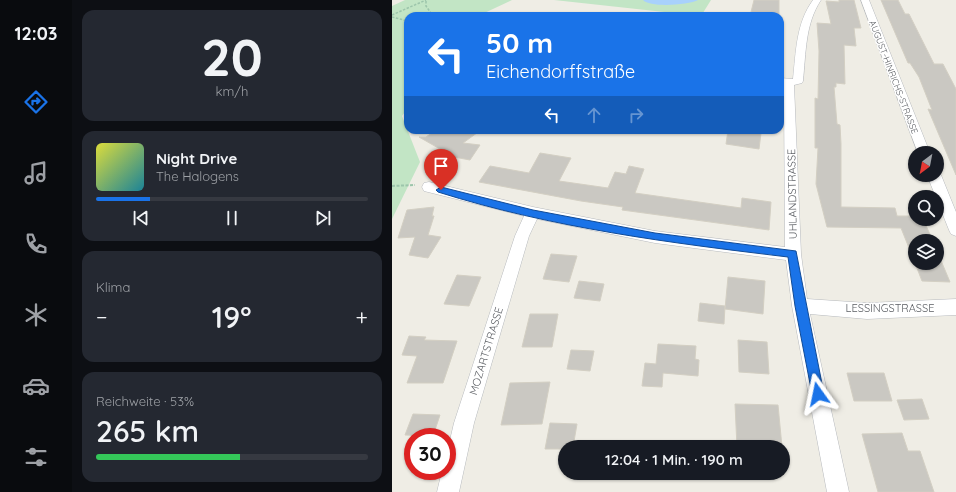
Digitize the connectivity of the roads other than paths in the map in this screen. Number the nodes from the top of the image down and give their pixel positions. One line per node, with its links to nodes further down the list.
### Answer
1 (817, 0): 3 (street, UHLANDSTRASSE)
2 (865, 0): 4 (street, AUGUST-HINRICHS-STRASSE)
3 (784, 82): 9 (street, UHLANDSTRASSE)
4 (921, 146)
5 (937, 182): 8 (street)
6 (429, 188): 7 (street)
7 (533, 214): 9 (street); 12 (street, MOZARTSTRASSE)
8 (956, 230)
9 (793, 254): 10 (street, UHLANDSTRASSE)
10 (800, 306): 11 (street, LESSINGSTRASSE); 13 (street, UHLANDSTRASSE)
11 (956, 308)
12 (448, 492)
13 (838, 492)

